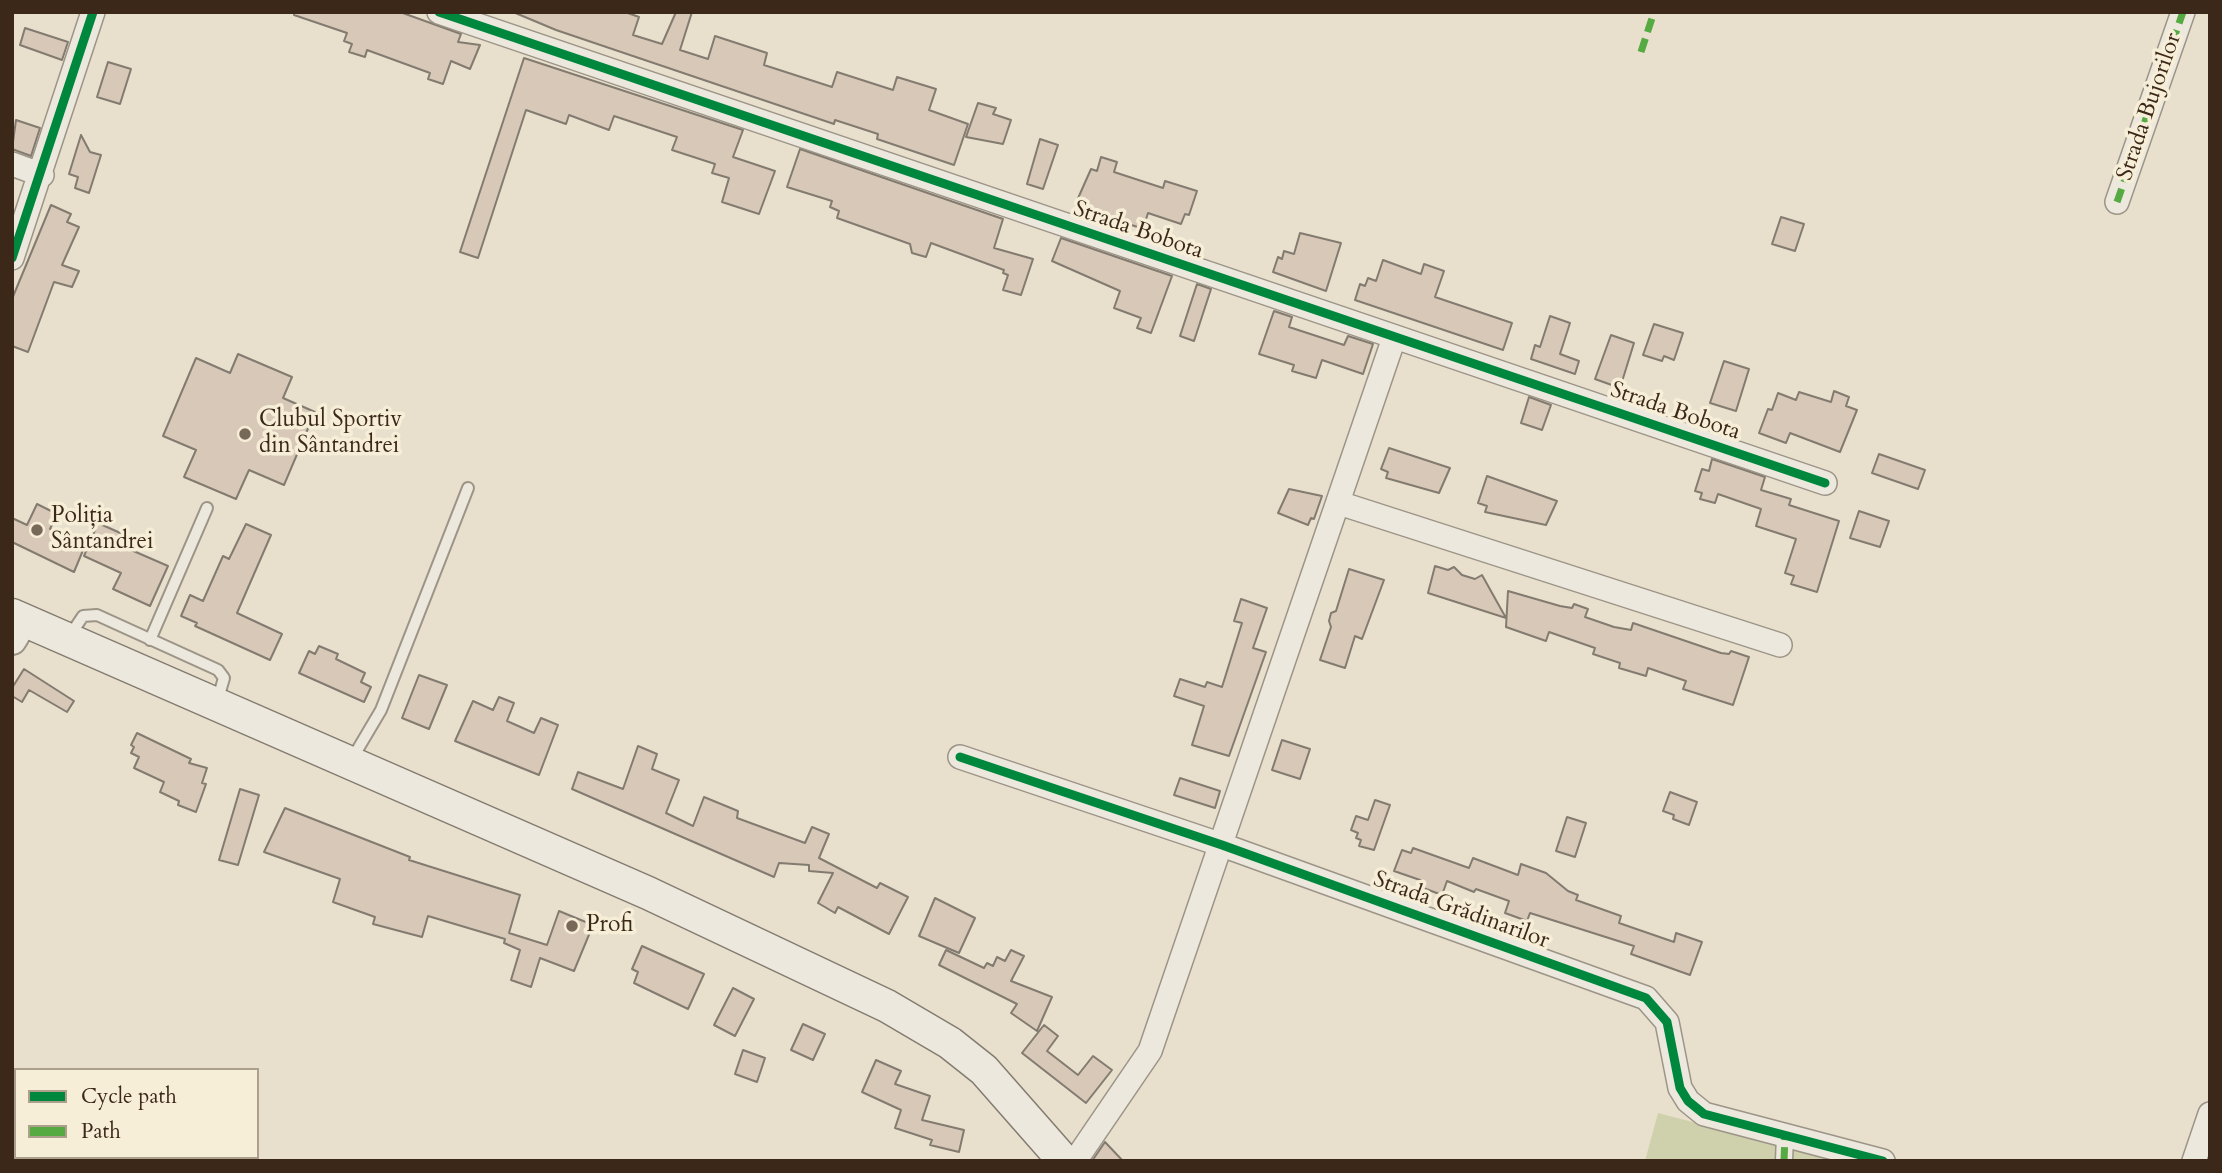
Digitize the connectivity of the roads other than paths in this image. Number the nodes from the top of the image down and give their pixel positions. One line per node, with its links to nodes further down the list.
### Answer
1 (93, 12): 5 (street)
2 (439, 12): 8 (street, Strada Bobota)
3 (2183, 12): 6 (street, Strada Bujorilor)
4 (12, 164): 5 (street)
5 (42, 176): 7 (street)
6 (2118, 202)
7 (12, 258)
8 (1394, 338): 9 (street, Strada Bobota); 11 (street)
9 (1825, 483)
10 (468, 488): 19 (lane)
11 (1339, 503): 16 (street); 20 (street)
12 (207, 508): 15 (lane)
13 (16, 625): 14 (main road)
14 (68, 640): 15 (lane); 17 (main road)
15 (150, 640): 17 (lane)
16 (1780, 645)
17 (216, 705): 19 (main road)
18 (960, 757): 20 (street, Strada Grădinarilor)
19 (349, 764): 23 (main road)
20 (1222, 845): 22 (street, Strada Grădinarilor); 24 (street)
21 (2210, 1114): 27 (street)
22 (1785, 1136): 25 (street); 26 (street, Strada Grădinarilor)
23 (1064, 1161)
24 (1075, 1161)
25 (1784, 1161)
26 (1883, 1161)
27 (2194, 1161)

